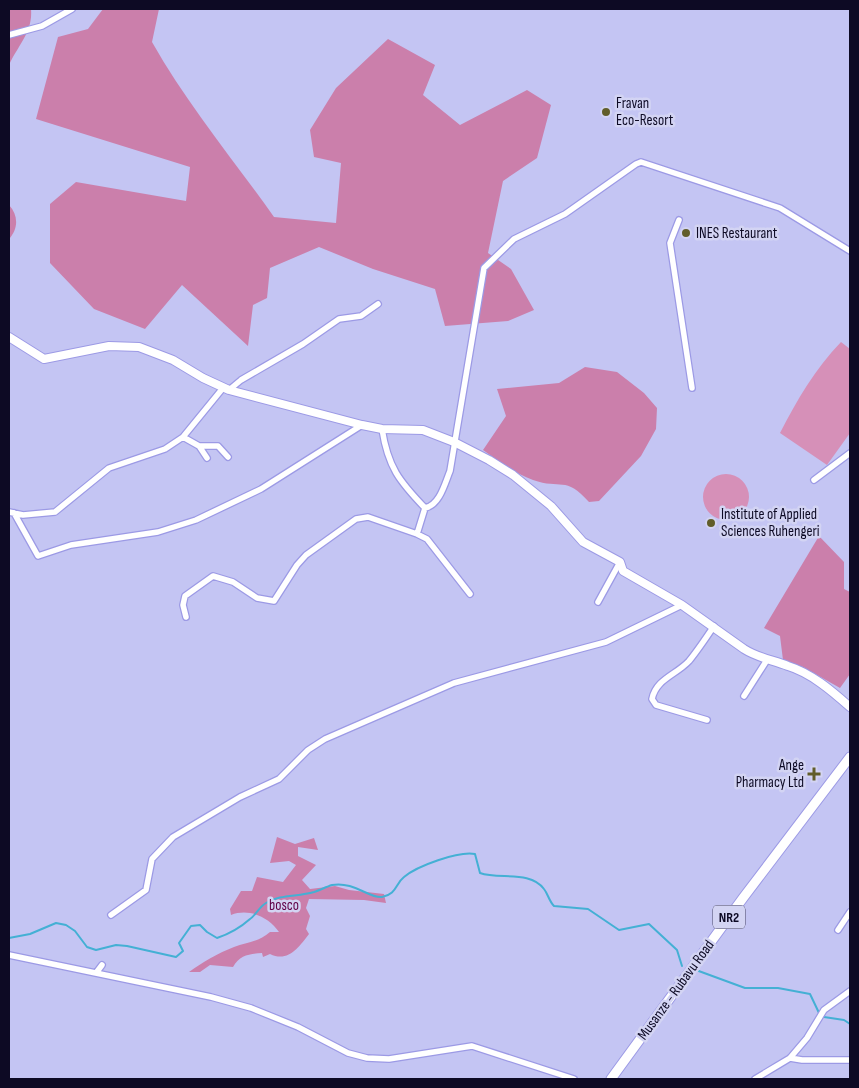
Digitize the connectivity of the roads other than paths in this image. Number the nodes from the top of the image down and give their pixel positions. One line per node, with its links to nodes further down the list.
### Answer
1 (72, 9): 2 (street)
2 (9, 35)
3 (679, 220): 7 (street)
4 (850, 251): 12 (street)
5 (378, 304): 8 (street)
6 (9, 337): 8 (main road)
7 (692, 388)
8 (226, 389): 9 (main road); 11 (street)
9 (362, 425): 10 (main road); 19 (street)
10 (382, 429): 12 (main road); 18 (street)
11 (183, 437): 13 (street); 19 (street)
12 (454, 442): 18 (street); 21 (main road)
13 (199, 446): 15 (street); 16 (street)
14 (850, 454): 17 (street)
15 (228, 457)
16 (207, 458)
17 (814, 480)
18 (425, 508): 20 (street)
19 (11, 512)
20 (417, 534): 22 (street); 25 (street)
21 (620, 562): 23 (street); 24 (main road)
22 (470, 594)
23 (598, 602)
24 (682, 606): 26 (main road); 33 (street)
25 (186, 617)
26 (714, 626): 27 (main road); 30 (street)
27 (767, 660): 28 (street); 29 (main road)
28 (744, 696)
29 (850, 707)
30 (707, 720)
31 (850, 757): 43 (highway, Musanze - Rubavu Road / NR2)
32 (850, 912): 34 (street)
33 (112, 915)
34 (838, 930)
35 (9, 955): 37 (street)
36 (102, 965): 37 (street)
37 (96, 973): 42 (street)
38 (850, 991): 39 (street)
39 (790, 1058): 40 (street); 41 (street)
40 (850, 1060)
41 (766, 1077): 44 (street)
42 (574, 1079)
43 (611, 1079)
44 (755, 1079)

